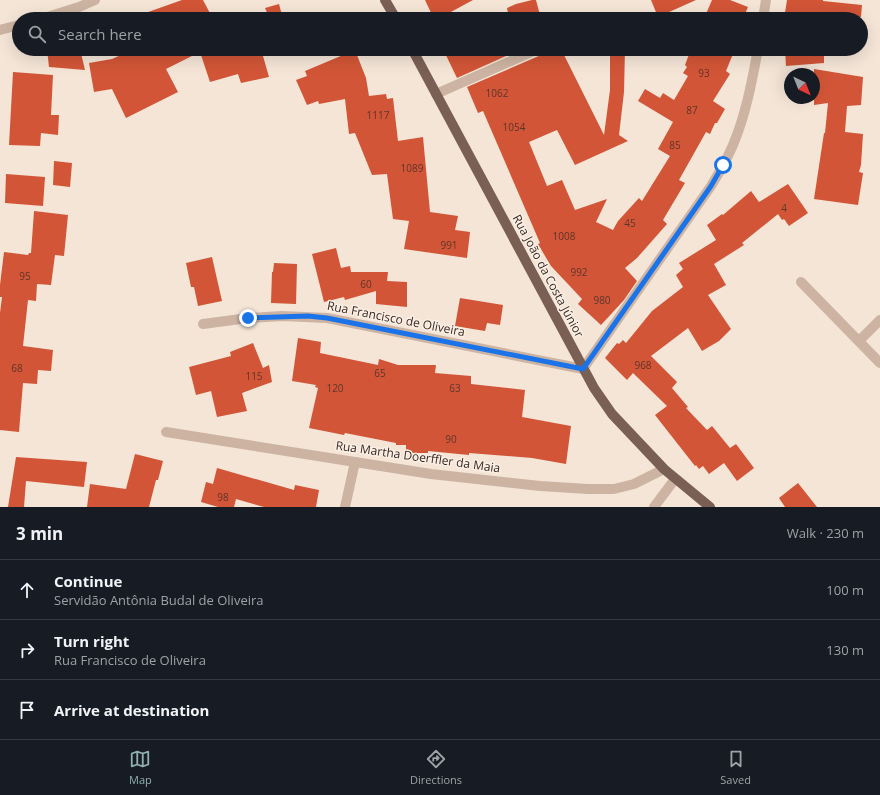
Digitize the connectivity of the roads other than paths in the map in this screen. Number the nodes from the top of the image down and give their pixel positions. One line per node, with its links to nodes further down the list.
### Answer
1 (95, 0): 4 (street)
2 (386, 0): 5 (main road)
3 (766, 0): 6 (street)
4 (63, 12)
5 (392, 12)
6 (764, 12)
7 (12, 27): 8 (street)
8 (0, 30)
9 (416, 56): 12 (main road, Rua João da Costa Júnior)
10 (522, 56): 12 (street)
11 (757, 56): 18 (street)
12 (436, 94): 18 (main road, Rua João da Costa Júnior)
13 (801, 282): 16 (street)
14 (880, 320): 16 (street)
15 (203, 324): 18 (street, Rua Francisco de Oliveira)
16 (859, 341): 17 (street)
17 (880, 363)
18 (583, 369): 21 (main road, Rua João da Costa Júnior)
19 (166, 432): 20 (street, Rua Martha Doerffler da Maia)
20 (355, 462): 21 (street, Rua Martha Doerffler da Maia); 23 (street)
21 (664, 469): 22 (main road, Rua João da Costa Júnior)
22 (676, 479): 24 (street); 25 (main road, Rua João da Costa Júnior)
23 (345, 507)
24 (654, 507)
25 (710, 507)

